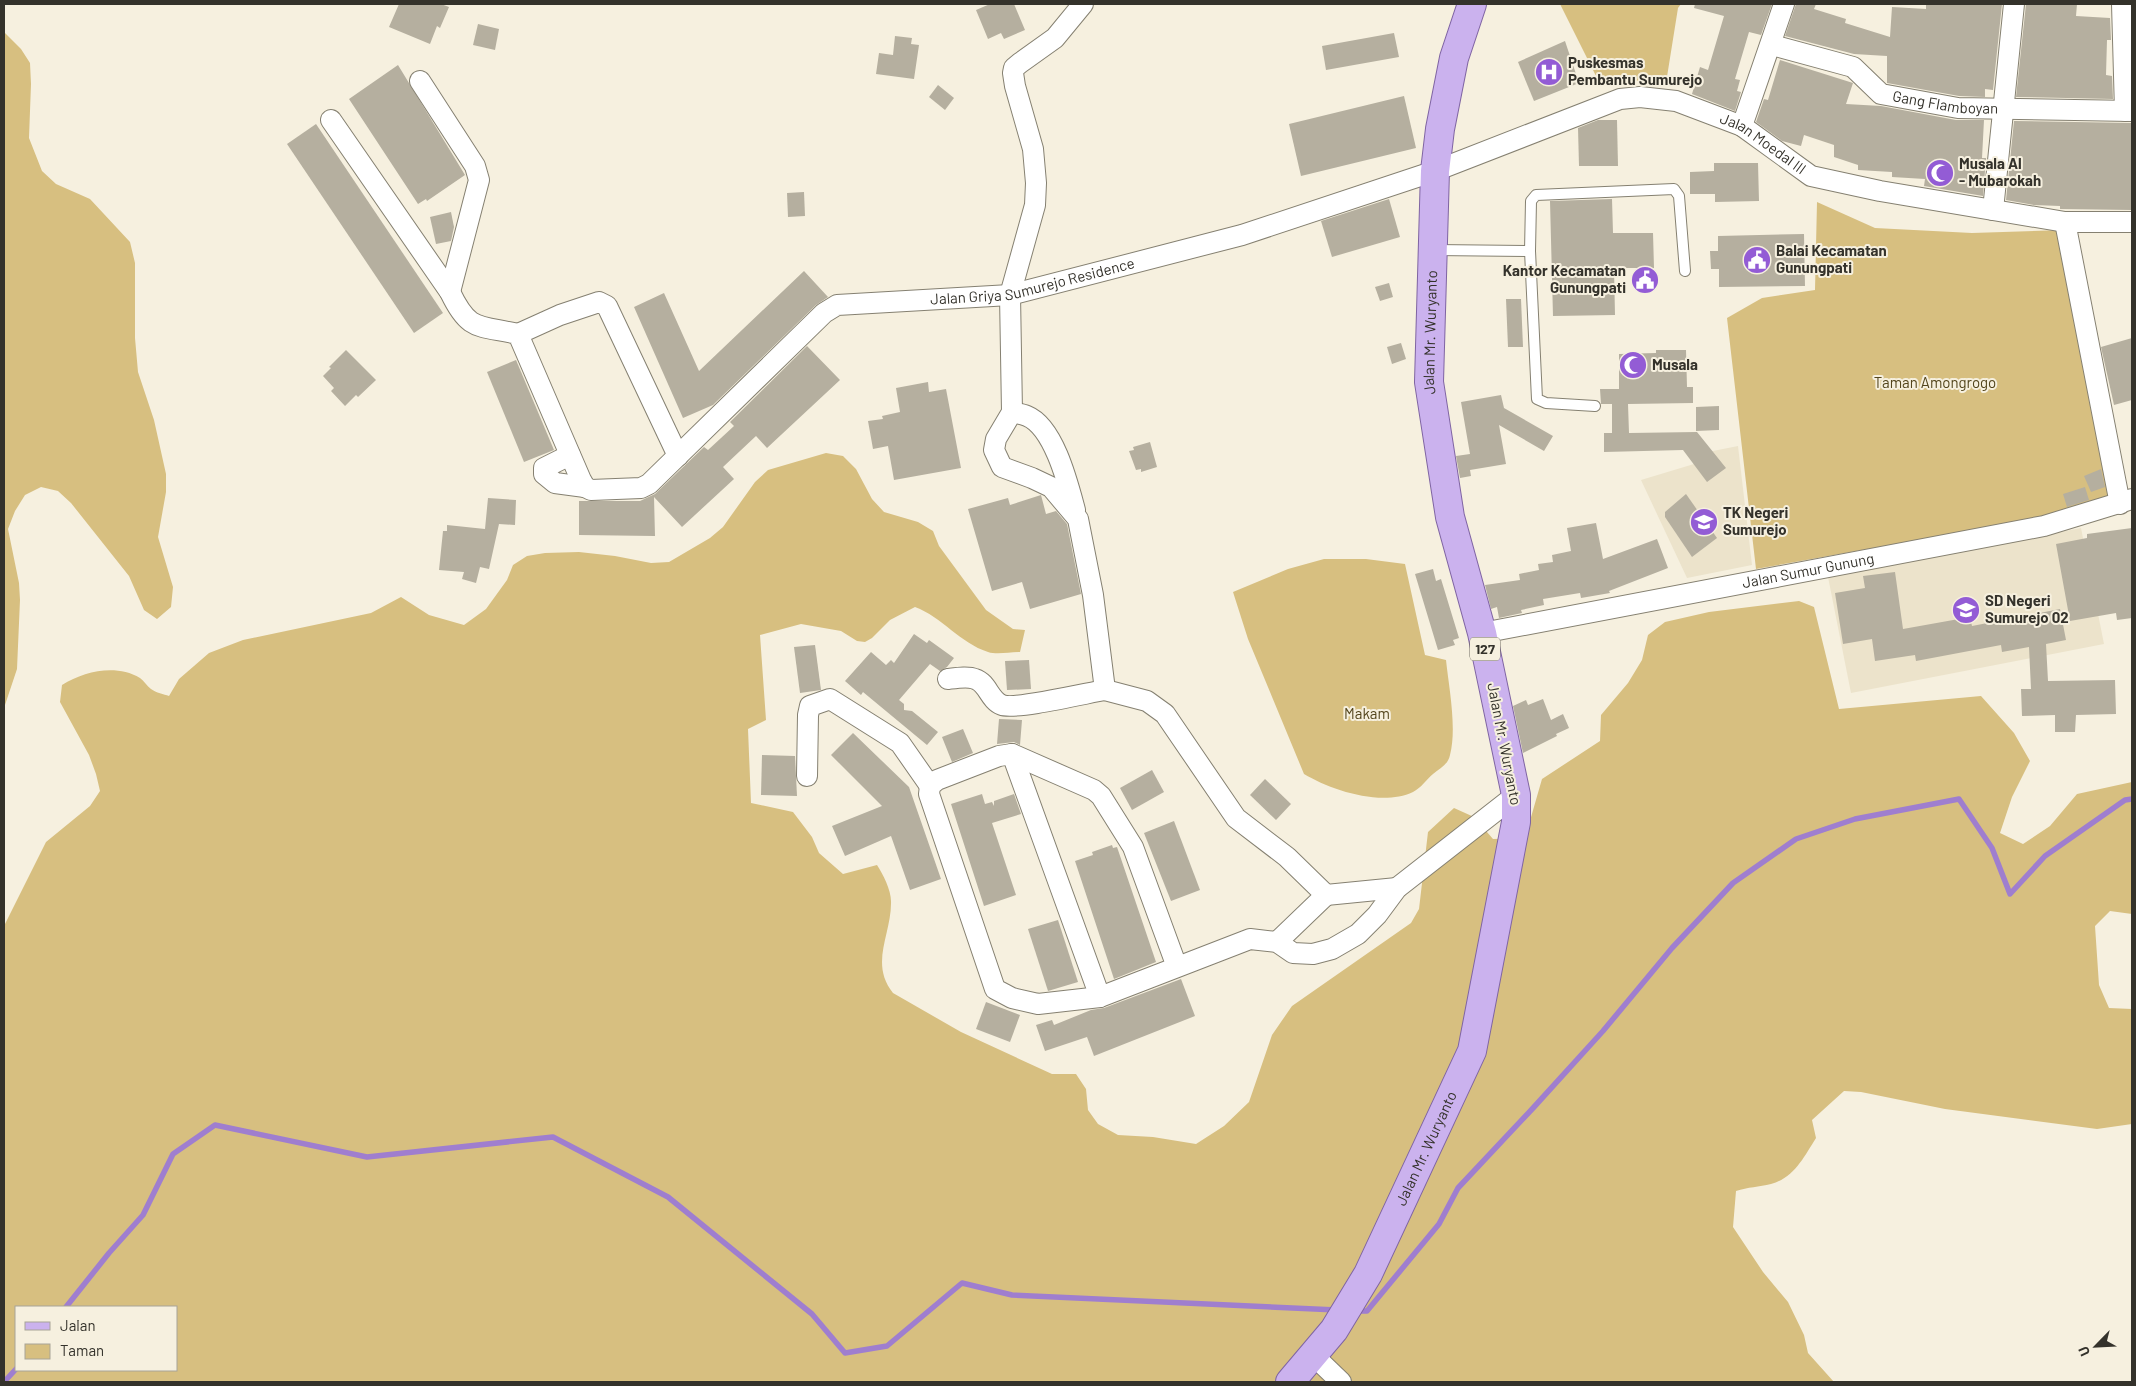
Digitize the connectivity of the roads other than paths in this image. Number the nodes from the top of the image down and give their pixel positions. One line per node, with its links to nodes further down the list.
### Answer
1 (1083, 4): 21 (street)
2 (1472, 4): 13 (main road, Jalan Mr. Wuryanto / 127)
3 (1784, 4): 6 (street)
4 (2014, 4): 9 (street)
5 (2122, 4): 7 (street)
6 (1772, 45): 9 (street, Gang Flamboyan); 12 (street)
7 (2128, 47): 10 (street)
8 (420, 81): 20 (street)
9 (2003, 108): 10 (street, Gang Flamboyan); 14 (street)
10 (2129, 111)
11 (332, 120): 20 (street)
12 (1742, 126): 13 (street, Jalan Moedal III); 14 (street, Jalan Moedal III)
13 (1434, 171): 17 (main road, Jalan Mr. Wuryanto / 127); 21 (street, Jalan Griya Sumurejo Residence)
14 (1992, 210): 15 (street, Jalan Moedal III)
15 (2065, 222): 16 (street, Jalan Moedal III); 28 (street)
16 (2132, 222)
17 (1433, 250): 18 (lane); 30 (main road, Jalan Mr. Wuryanto / 127)
18 (1530, 251): 19 (lane); 23 (lane)
19 (1685, 271)
20 (450, 292): 22 (street)
21 (1010, 294): 24 (street); 26 (street, Jalan Griya Sumurejo Residence)
22 (518, 334): 25 (street); 26 (street)
23 (1595, 406)
24 (1012, 412): 29 (street); 29 (street)
25 (570, 455): 27 (street); 27 (street, Jalan Griya Sumurejo Residence)
26 (678, 456): 27 (street, Jalan Griya Sumurejo Residence)
27 (585, 487)
28 (2126, 502): 30 (street, Jalan Sumur Gunung)
29 (1078, 519): 32 (street)
30 (1482, 633): 36 (main road, Jalan Mr. Wuryanto / 127)
31 (948, 679): 32 (street)
32 (1105, 690): 38 (street)
33 (1012, 754): 35 (street); 40 (street); 41 (street)
34 (807, 776): 35 (street)
35 (930, 786): 41 (street)
36 (1516, 795): 37 (street); 42 (main road, Jalan Mr. Wuryanto / 127)
37 (1397, 888): 38 (street); 39 (street)
38 (1326, 896): 39 (street)
39 (1277, 942): 40 (street)
40 (1177, 967): 41 (street)
41 (1100, 997)
42 (1314, 1356): 43 (main road, Jalan Mr. Wuryanto / 127); 44 (street)
43 (1290, 1382)
44 (1341, 1382)

